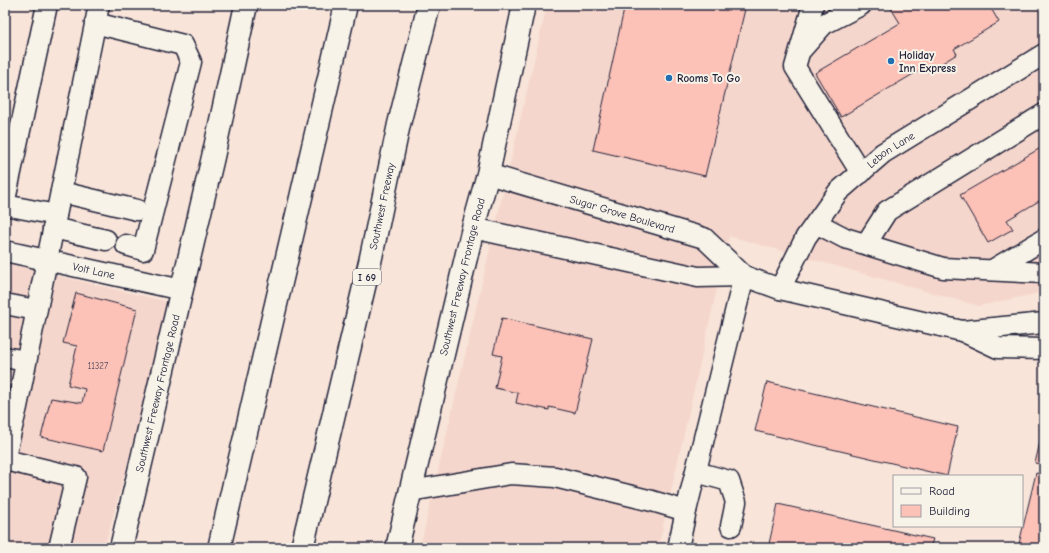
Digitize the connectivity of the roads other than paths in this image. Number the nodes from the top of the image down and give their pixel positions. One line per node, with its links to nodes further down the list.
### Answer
1 (47, 5): 15 (street)
2 (246, 5): 31 (main road, Southwest Freeway Frontage Road)
3 (346, 5): 48 (main road)
4 (429, 5): 49 (main road, Southwest Freeway / I 69)
5 (524, 5): 13 (main road, Southwest Freeway Frontage Road)
6 (813, 5): 9 (street)
7 (860, 5): 9 (street)
8 (96, 10): 14 (street); 24 (street)
9 (799, 53): 12 (street)
10 (1044, 54): 12 (street, Lebon Lane)
11 (1044, 114): 23 (street)
12 (861, 172): 19 (street, Lebon Lane)
13 (488, 174): 20 (main road, Southwest Freeway Frontage Road); 29 (street, Sugar Grove Boulevard)
14 (60, 192): 17 (street); 18 (street)
15 (5, 200)
16 (5, 205): 18 (street)
17 (137, 210)
18 (54, 222): 22 (street); 26 (street)
19 (816, 223): 23 (street); 30 (street, Lebon Lane)
20 (474, 228): 29 (street, Sugar Grove Boulevard); 43 (main road, Southwest Freeway Frontage Road)
21 (1044, 239): 27 (street)
22 (106, 240)
23 (866, 244): 27 (street)
24 (126, 245)
25 (5, 251): 26 (street, Volt Lane)
26 (46, 260): 31 (street, Volt Lane); 33 (street)
27 (994, 269): 28 (street)
28 (1044, 273)
29 (744, 276): 30 (street, Sugar Grove Boulevard); 42 (street)
30 (780, 289): 35 (street, Sugar Grove Boulevard)
31 (182, 290): 47 (main road, Southwest Freeway Frontage Road)
32 (5, 304): 33 (street)
33 (36, 310): 38 (street)
34 (1044, 323): 35 (street, Sugar Grove Boulevard)
35 (962, 331): 36 (street, Sugar Grove Boulevard)
36 (1044, 349)
37 (5, 357): 38 (street)
38 (25, 361): 39 (street)
39 (11, 405): 40 (street)
40 (5, 456)
41 (5, 460): 46 (street)
42 (696, 472): 44 (street); 45 (street)
43 (410, 491): 44 (street); 50 (main road, Southwest Freeway Frontage Road)
44 (686, 511): 51 (street)
45 (731, 526)
46 (59, 548)
47 (121, 548)
48 (219, 548)
49 (302, 548)
50 (396, 548)
51 (678, 548)

